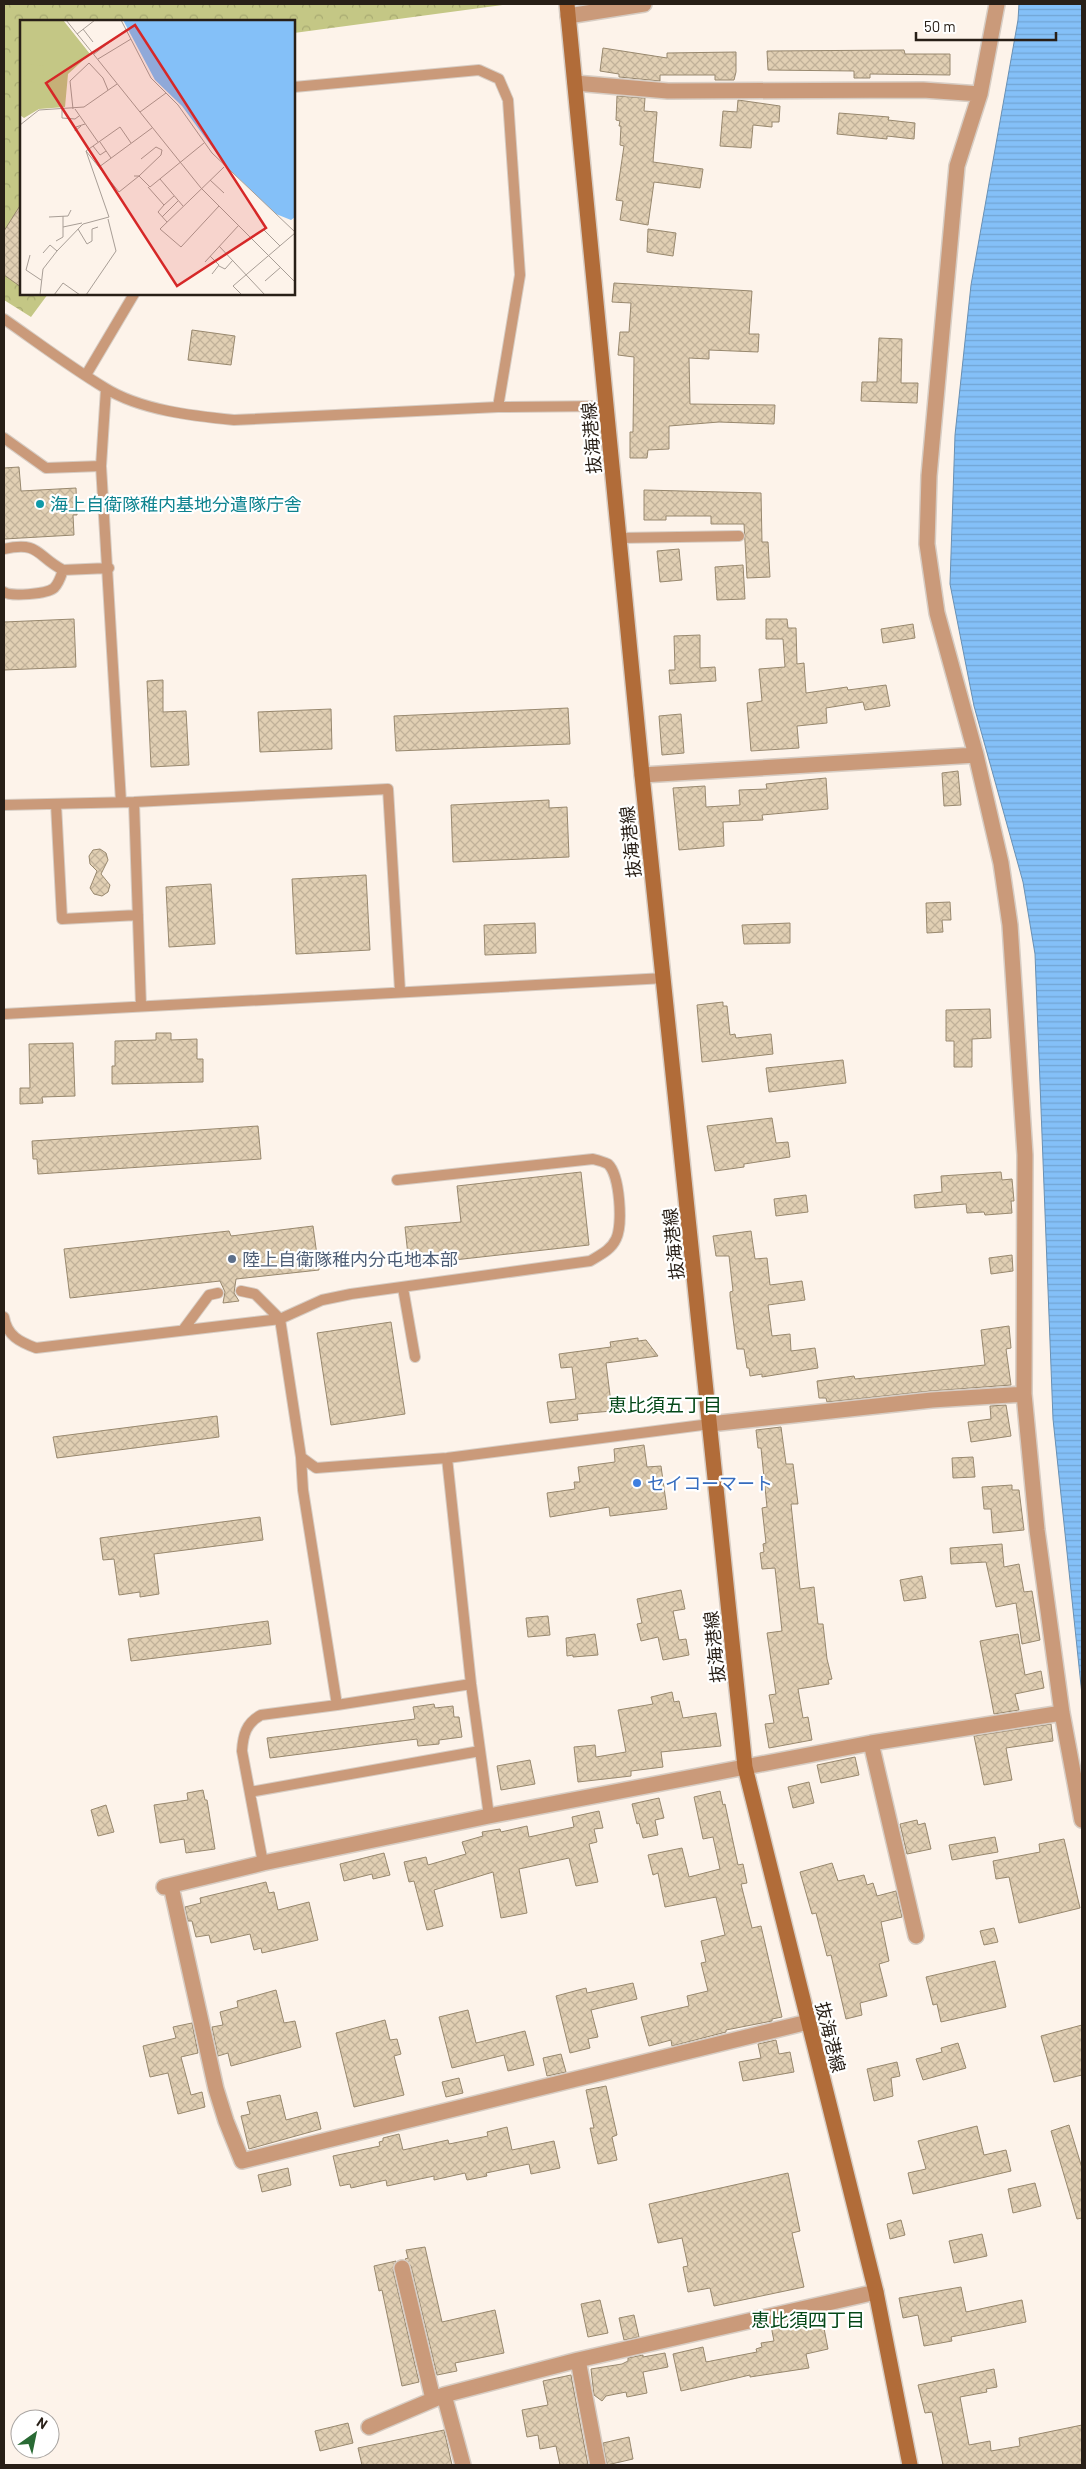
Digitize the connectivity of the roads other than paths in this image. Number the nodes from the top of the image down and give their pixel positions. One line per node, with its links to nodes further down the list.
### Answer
1 (644, 4): 3 (street)
2 (997, 4): 6 (street)
3 (567, 10): 4 (main road, 抜海港線)
4 (575, 83): 6 (street); 11 (main road, 抜海港線)
5 (295, 87): 12 (lane)
6 (980, 94): 21 (street)
7 (133, 295): 9 (lane)
8 (4, 319): 9 (lane)
9 (86, 375): 10 (lane)
10 (106, 389): 12 (lane); 14 (lane)
11 (607, 406): 12 (lane); 16 (main road, 抜海港線)
12 (498, 407)
13 (4, 438): 14 (lane)
14 (102, 466): 18 (lane)
15 (739, 536): 16 (lane)
16 (618, 538): 22 (main road, 抜海港線)
17 (4, 549): 19 (lane)
18 (109, 568): 19 (lane); 23 (lane)
19 (62, 570): 20 (lane)
20 (4, 592)
21 (976, 755): 22 (street); 40 (street)
22 (642, 776): 28 (main road, 抜海港線)
23 (121, 802): 24 (lane); 25 (lane)
24 (134, 802): 27 (lane); 29 (lane)
25 (56, 804): 26 (lane); 27 (lane)
26 (4, 805)
27 (138, 915): 30 (lane)
28 (665, 978): 29 (lane); 41 (main road, 抜海港線)
29 (400, 991): 30 (lane)
30 (142, 1006): 31 (lane)
31 (4, 1014)
32 (397, 1180): 33 (lane)
33 (403, 1288): 37 (lane); 39 (lane)
34 (241, 1291): 37 (lane)
35 (218, 1293): 38 (lane)
36 (4, 1317): 38 (lane)
37 (280, 1319): 38 (lane); 42 (lane)
38 (183, 1330)
39 (415, 1357)
40 (1024, 1394): 41 (street); 46 (street)
41 (710, 1424): 43 (lane); 49 (main road, 抜海港線)
42 (300, 1457): 43 (lane); 45 (lane)
43 (447, 1458): 44 (lane)
44 (471, 1684): 45 (lane); 48 (lane)
45 (337, 1705): 50 (lane)
46 (1062, 1713): 47 (street); 52 (street)
47 (871, 1743): 49 (street); 54 (street)
48 (480, 1751): 50 (lane); 51 (lane)
49 (746, 1767): 51 (street); 55 (main road, 抜海港線)
50 (250, 1792): 53 (lane)
51 (489, 1816): 53 (street)
52 (1082, 1820)
53 (263, 1863): 55 (street)
54 (916, 1936)
55 (808, 2022): 57 (main road, 抜海港線)
56 (402, 2268): 59 (street)
57 (876, 2292): 58 (street); 63 (main road, 抜海港線)
58 (578, 2360): 59 (street); 62 (street)
59 (438, 2397): 60 (street); 61 (street)
60 (369, 2427)
61 (463, 2465)
62 (598, 2465)
63 (910, 2465)

